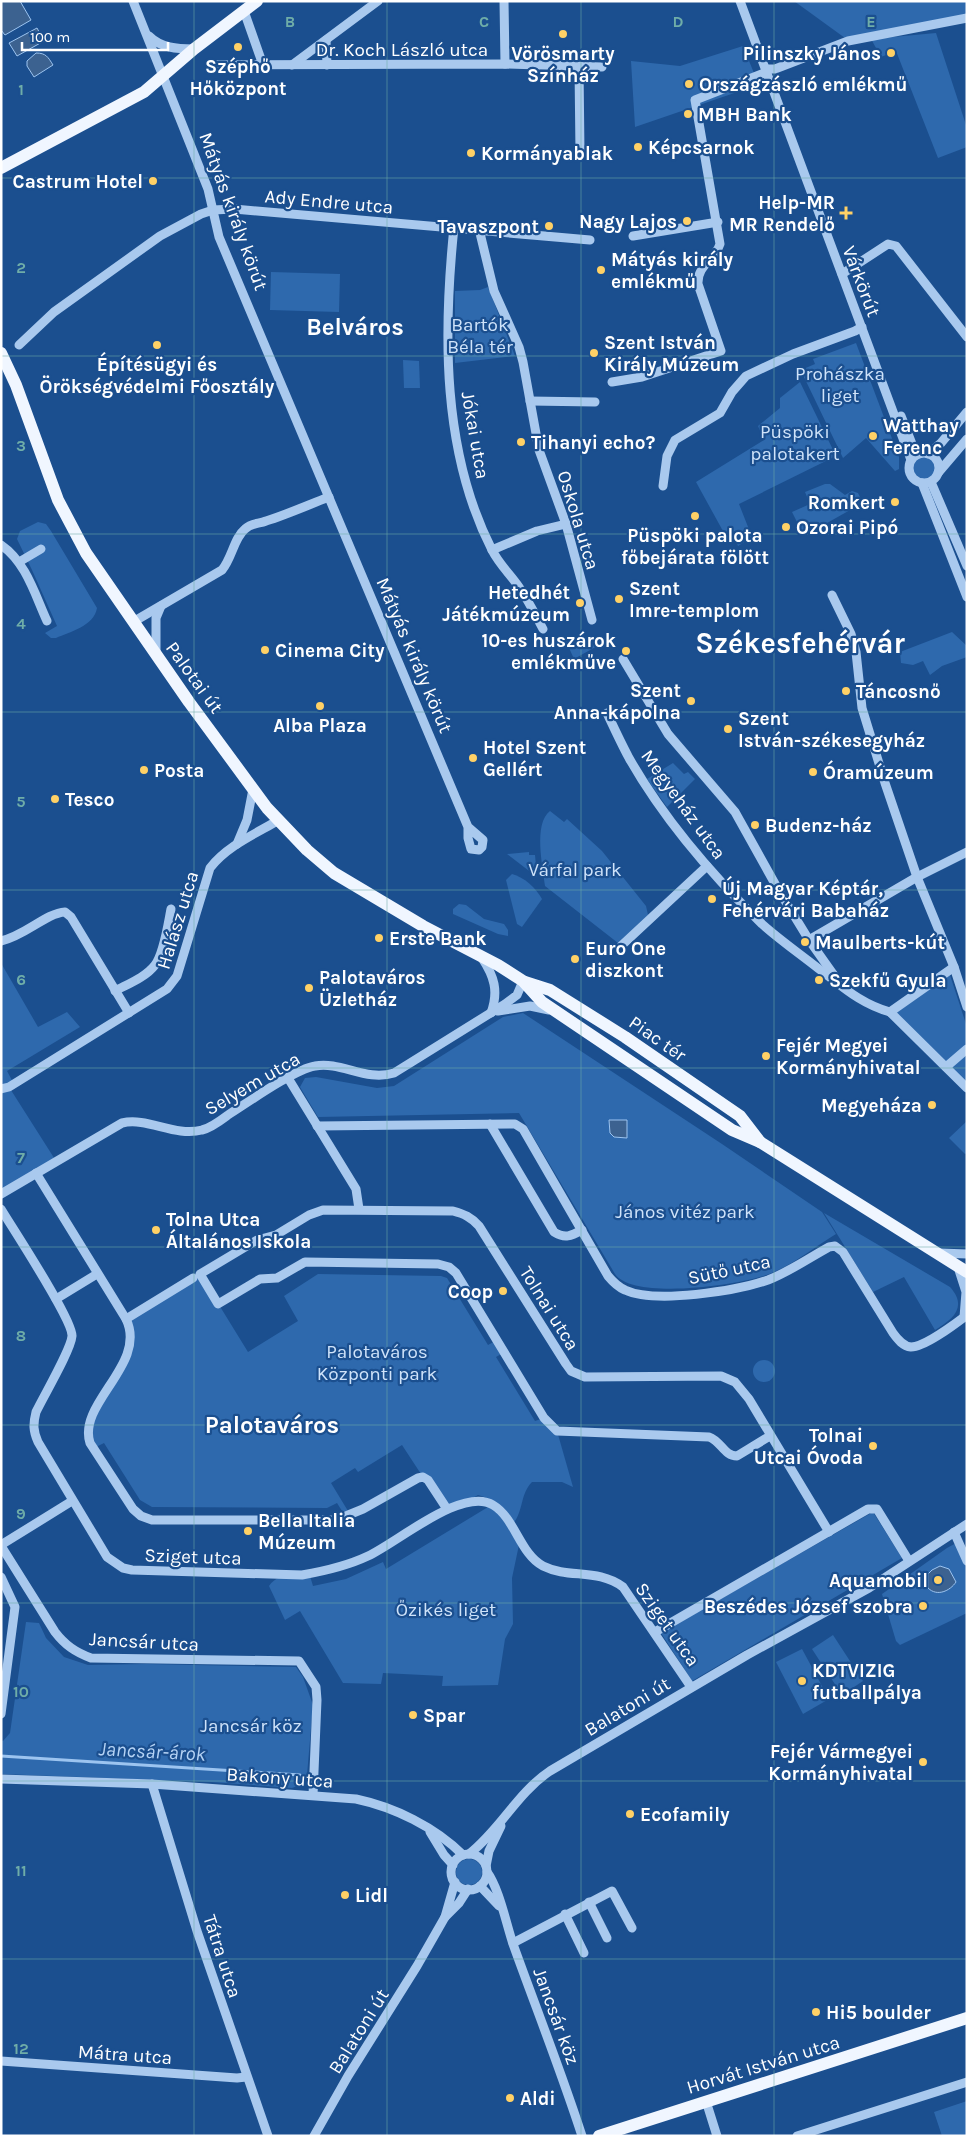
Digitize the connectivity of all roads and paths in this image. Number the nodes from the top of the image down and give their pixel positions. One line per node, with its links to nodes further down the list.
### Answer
1 (133, 1): 9 (street, Mátyás király körút)
2 (257, 1): 7 (main road)
3 (378, 1): 10 (street)
4 (504, 1): 12 (street)
5 (740, 1): 19 (street, Várkörút)
6 (746, 1): 19 (street, Várkörút)
7 (244, 10): 11 (main road); 14 (street)
8 (967, 18): 19 (street)
9 (147, 34): 11 (street); 20 (street, Mátyás király körút)
10 (326, 40): 15 (street); 16 (street)
11 (194, 49): 20 (main road)
12 (506, 64): 16 (street, Dr. Koch László utca); 17 (street, Dr. Koch László utca)
13 (214, 65): 14 (street, Dr. Koch László utca)
14 (263, 65): 15 (street, Dr. Koch László utca)
15 (292, 65): 16 (street, Dr. Koch László utca)
16 (324, 66)
17 (579, 67): 18 (street, Dr. Koch László utca); 21 (street)
18 (602, 67)
19 (768, 70): 24 (street); 29 (street, Várkörút)
20 (164, 74): 22 (main road); 23 (street, Mátyás király körút)
21 (580, 153)
22 (1, 168)
23 (213, 210): 25 (street, Ady Endre utca); 32 (street, Ady Endre utca); 44 (street, Mátyás király körút)
24 (718, 222): 27 (street); 34 (street)
25 (454, 227): 26 (street, Ady Endre utca); 48 (street, Jókai utca)
26 (480, 229): 28 (street, Ady Endre utca); 35 (street, Oskola utca)
27 (633, 236)
28 (590, 240)
29 (844, 273): 30 (street, Várkörút); 31 (street); 39 (street, Várkörút)
30 (862, 326): 40 (street, Várkörút); 43 (street)
31 (967, 337)
32 (19, 345)
33 (1, 353): 56 (main road, Palotai út)
34 (612, 382)
35 (530, 401): 36 (street); 45 (street, Oskola utca)
36 (595, 402)
37 (967, 412): 39 (street)
38 (967, 439): 41 (street)
39 (924, 454): 40 (street); 41 (street, Várkörút)
40 (911, 460): 42 (street, Várkörút)
41 (938, 473): 42 (street)
42 (926, 482): 50 (street, Várkörút); 52 (street, Várkörút)
43 (662, 486)
44 (329, 497): 53 (street); 63 (street, Mátyás király körút)
45 (566, 524): 48 (street); 54 (street, Oskola utca)
46 (1, 545): 49 (street)
47 (41, 549): 49 (street)
48 (492, 550): 57 (street, Jókai utca)
49 (19, 562): 55 (street)
50 (967, 566)
51 (832, 595): 67 (street)
52 (967, 597)
53 (163, 604): 56 (street); 58 (street)
54 (592, 620)
55 (47, 621)
56 (133, 622): 58 (main road, Palotai út)
57 (543, 629)
58 (156, 654): 61 (main road, Palotai út)
59 (623, 659): 69 (street)
60 (607, 713): 66 (street, Megyeház utca)
61 (252, 789): 62 (main road, Palotai út); 64 (street)
62 (279, 820): 64 (street, Halász utca); 71 (main road, Palotai út)
63 (468, 827)
64 (237, 844): 80 (street, Halász utca)
65 (967, 852): 67 (street)
66 (707, 866): 72 (street); 76 (street, Megyeház utca)
67 (916, 877): 69 (street); 74 (street)
68 (172, 909): 77 (street, Halász utca)
69 (809, 940): 76 (street)
70 (1, 941): 77 (street)
71 (456, 942): 73 (main road, Piac tér)
72 (621, 946)
73 (480, 954): 75 (main road, Piac tér); 81 (street)
74 (954, 966): 78 (street); 79 (street)
75 (523, 981): 81 (street, Selyem utca); 82 (main road, Piac tér); 90 (main road, Piac tér)
76 (838, 983): 79 (street, Megyeház utca)
77 (116, 992): 80 (street)
78 (967, 1007)
79 (890, 1012): 84 (street)
80 (129, 1013): 87 (street, Halász utca)
81 (491, 1013): 82 (street, Selyem utca); 85 (street, Selyem utca)
82 (561, 1014): 90 (main road, Piac tér)
83 (967, 1049): 84 (street)
84 (946, 1067): 86 (street)
85 (288, 1078): 89 (street); 91 (street, Selyem utca)
86 (967, 1088)
87 (1, 1089)
88 (490, 1124): 89 (street, Sütő utca); 95 (street, Sütő utca); 95 (street)
89 (317, 1126): 94 (street)
90 (760, 1142): 96 (main road, Piac tér)
91 (36, 1173): 92 (street, Selyem utca); 99 (street)
92 (1, 1194)
93 (1, 1209): 101 (street, Sziget utca)
94 (359, 1209): 100 (street, Tolnai utca); 104 (street, Tolnai utca)
95 (582, 1230): 102 (street, Sütő utca)
96 (938, 1254): 97 (street); 98 (main road, Piac tér)
97 (967, 1254)
98 (962, 1269): 102 (street)
99 (98, 1274): 101 (street); 103 (street)
100 (196, 1276): 103 (street, Tolnai utca); 104 (street)
101 (56, 1300): 105 (street, Sziget utca)
102 (965, 1316)
103 (126, 1319): 106 (street)
104 (770, 1436): 108 (street, Tolnai utca)
105 (72, 1501): 106 (street, Sziget utca); 110 (street)
106 (447, 1509): 114 (street, Sziget utca)
107 (967, 1524): 109 (street, Balatoni út)
108 (829, 1532): 111 (street); 114 (street)
109 (954, 1532): 111 (street, Balatoni út); 112 (street)
110 (1, 1546): 120 (street, Jancsár utca)
111 (909, 1561): 116 (street, Balatoni út)
112 (967, 1562)
113 (1, 1577): 115 (street)
114 (655, 1632): 116 (street, Sziget utca)
115 (6, 1649): 117 (street)
116 (692, 1687): 121 (street, Balatoni út)
117 (1, 1714)
118 (1, 1779): 119 (street, Bakony utca)
119 (152, 1784): 120 (street, Bakony utca); 139 (street, Tátra utca)
120 (313, 1795): 122 (street, Bakony utca)
121 (504, 1820): 123 (street, Balatoni út); 125 (street, Balatoni út)
122 (429, 1830): 123 (street, Bakony utca); 124 (street, Bakony utca)
123 (466, 1854): 124 (street); 125 (street)
124 (453, 1865): 126 (street)
125 (486, 1869): 127 (street); 130 (street, Jancsár köz)
126 (455, 1882): 128 (street); 132 (street, Balatoni út)
127 (480, 1886): 128 (street); 130 (street, Jancsár köz)
128 (468, 1889): 132 (street, Balatoni út)
129 (589, 1902): 131 (street); 133 (street); 134 (street)
130 (501, 1908): 135 (street, Jancsár köz)
131 (565, 1914): 135 (street); 136 (street)
132 (445, 1917): 143 (street, Balatoni út)
133 (632, 1928)
134 (607, 1938)
135 (513, 1943): 144 (street, Jancsár köz)
136 (584, 1953)
137 (967, 2018): 141 (main road, Horvát István utca)
138 (1, 2061): 139 (street, Mátra utca)
139 (246, 2077): 142 (street, Tátra utca)
140 (967, 2082): 147 (street)
141 (706, 2101): 145 (main road, Horvát István utca); 146 (street)
142 (268, 2136)
143 (314, 2136)
144 (582, 2136)
145 (599, 2136)
146 (717, 2136)
147 (797, 2136)

